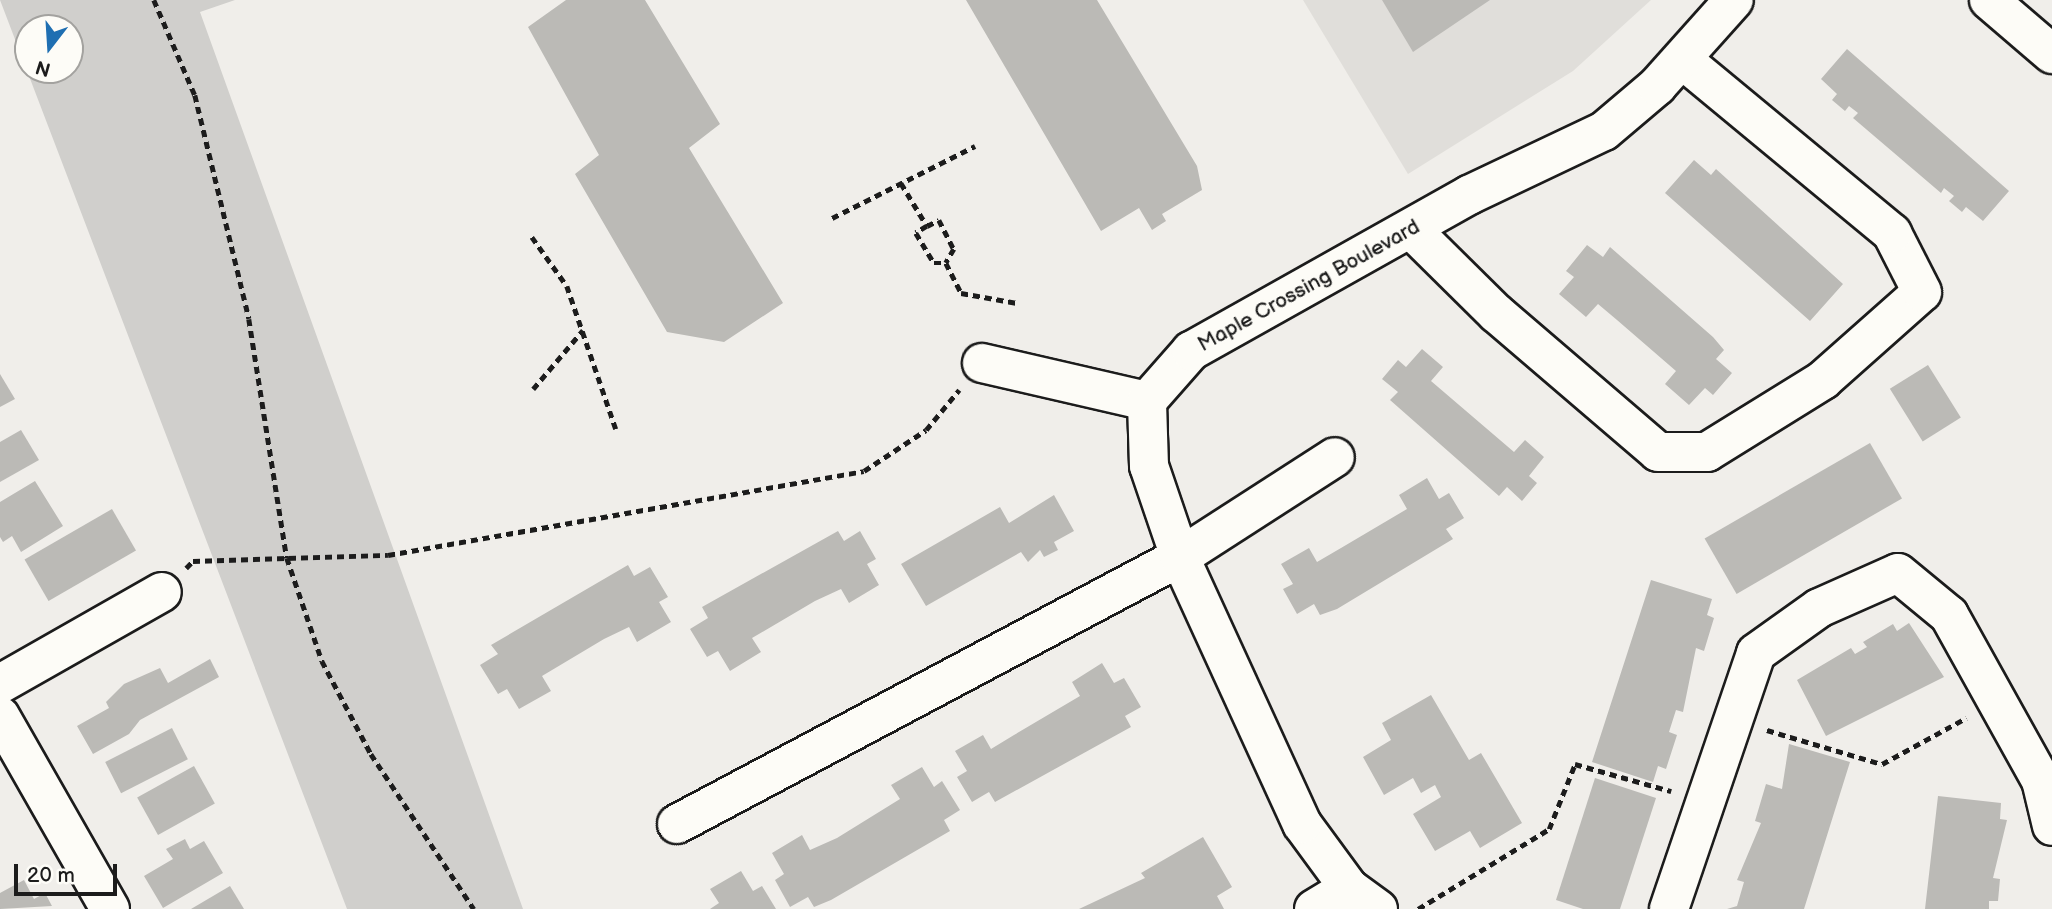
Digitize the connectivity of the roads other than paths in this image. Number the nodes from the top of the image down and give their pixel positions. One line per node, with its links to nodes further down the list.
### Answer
1 (1734, 0): 4 (street, Maple Crossing Boulevard)
2 (1989, 0): 3 (street)
3 (2052, 54)
4 (1683, 60): 5 (street, Maple Crossing Boulevard); 5 (street)
5 (1411, 229): 7 (street, Maple Crossing Boulevard)
6 (982, 363): 7 (street)
7 (1146, 401): 9 (street)
8 (1335, 457): 9 (street)
9 (1180, 557): 13 (street); 15 (street)
10 (162, 592): 11 (street)
11 (0, 684)
12 (0, 716): 16 (street)
13 (677, 824)
14 (2052, 826): 18 (street)
15 (1363, 899): 17 (street)
16 (110, 909)
17 (1314, 909)
18 (1670, 909)

